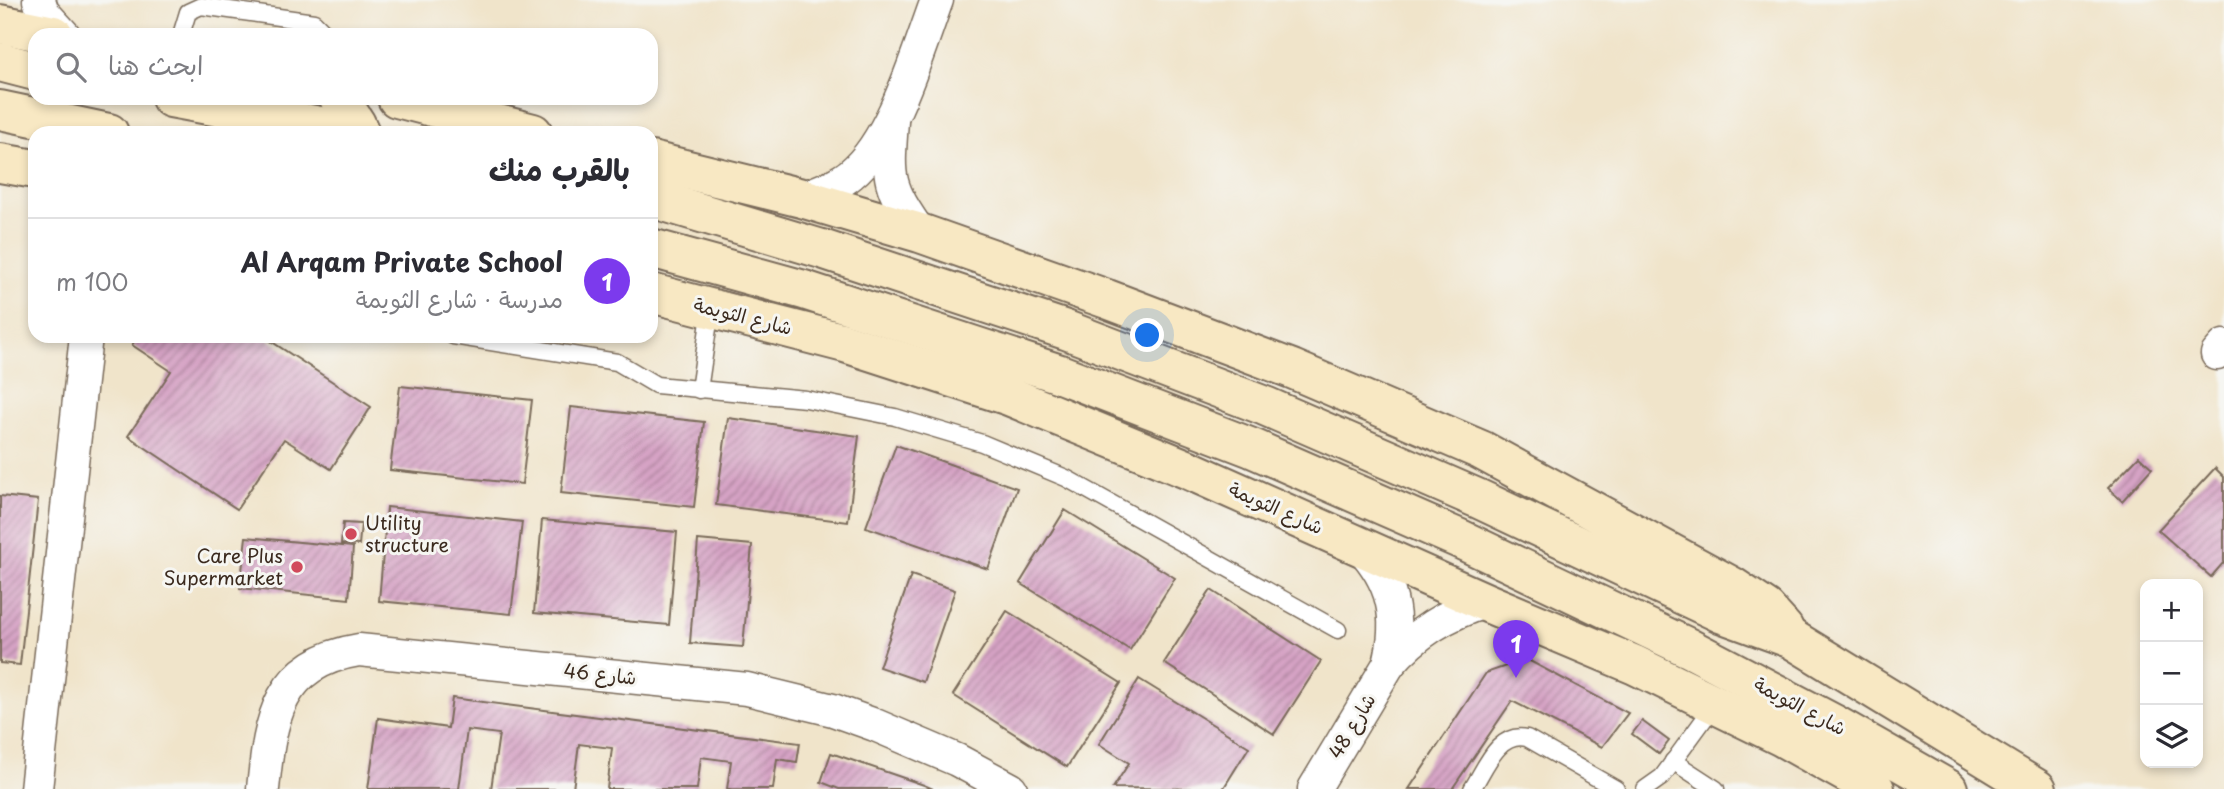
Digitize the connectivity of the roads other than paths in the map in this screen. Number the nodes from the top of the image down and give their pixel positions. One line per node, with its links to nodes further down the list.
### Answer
1 (18, 0): 4 (street)
2 (39, 0): 6 (street)
3 (937, 0): 17 (street)
4 (0, 16)
5 (0, 24): 9 (street)
6 (58, 28)
7 (182, 28): 8 (lane)
8 (320, 28)
9 (28, 30)
10 (0, 62): 11 (street)
11 (28, 69)
12 (208, 105): 19 (street)
13 (343, 105): 20 (street)
14 (428, 105): 15 (street)
15 (445, 109): 21 (street); 22 (street)
16 (0, 110): 18 (street)
17 (892, 119): 26 (street); 28 (street)
18 (76, 126)
19 (321, 126)
20 (354, 126)
21 (421, 126)
22 (507, 126)
23 (0, 163): 25 (street)
24 (658, 163): 26 (street)
25 (28, 168)
26 (802, 198): 28 (street)
27 (658, 200): 38 (street)
28 (920, 233): 38 (street)
29 (658, 250): 51 (street, شارع الثويمة)
30 (658, 295): 31 (street, شارع الثويمة)
31 (711, 308): 34 (lane); 35 (street, شارع الثويمة)
32 (85, 343): 43 (street)
33 (497, 343): 34 (lane)
34 (699, 390): 37 (lane)
35 (1360, 546): 36 (street, شارع الثويمة); 39 (street, شارع 48)
36 (1485, 602): 39 (street, شارع 48); 40 (street, شارع الثويمة)
37 (1338, 630)
38 (1792, 639): 52 (street)
39 (1390, 664): 46 (street, شارع 48)
40 (1716, 703): 41 (lane); 50 (street, شارع الثويمة)
41 (1673, 761): 42 (lane); 49 (lane)
42 (1711, 787)
43 (36, 789)
44 (263, 789): 45 (street, شارع 46)
45 (1011, 789)
46 (1314, 789)
47 (1472, 789): 48 (lane)
48 (1616, 789)
49 (1645, 789)
50 (1875, 789)
51 (1948, 789)
52 (2037, 789)

